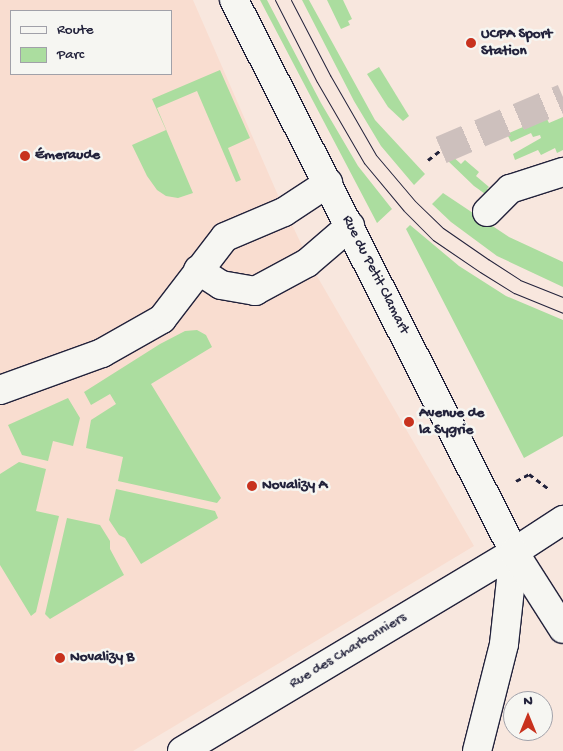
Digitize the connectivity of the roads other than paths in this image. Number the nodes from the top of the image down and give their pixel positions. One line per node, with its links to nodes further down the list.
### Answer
1 (234, 0): 3 (street, Rue du Petit Clamart)
2 (563, 172): 4 (street)
3 (328, 183): 5 (street, Rue du Petit Clamart); 6 (street)
4 (487, 212)
5 (350, 226): 6 (street); 9 (street, Rue du Petit Clamart)
6 (198, 270): 7 (street)
7 (0, 390)
8 (563, 520): 9 (street, Rue des Charbonniers)
9 (514, 552): 10 (street, Rue du Petit Clamart); 11 (street, Rue des Charbonniers); 12 (street)
10 (563, 629)
11 (182, 751)
12 (477, 751)

